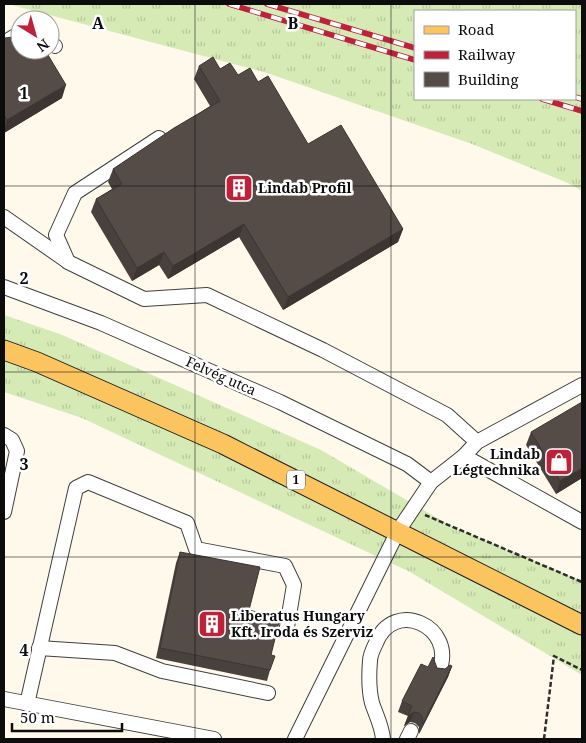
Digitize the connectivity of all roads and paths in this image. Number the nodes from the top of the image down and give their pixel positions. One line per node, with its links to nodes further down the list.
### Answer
1 (164, 135): 3 (lane)
2 (4, 217): 3 (lane)
3 (68, 262): 8 (lane)
4 (4, 287): 10 (lane, Felvég utca)
5 (4, 350): 14 (main road, 1)
6 (582, 385): 8 (lane)
7 (4, 435): 12 (lane)
8 (477, 442): 9 (lane)
9 (464, 456): 10 (lane); 13 (lane)
10 (431, 482): 11 (lane)
11 (413, 508): 14 (lane); 15 (path)
12 (4, 512)
13 (582, 522)
14 (398, 531): 16 (main road, 1); 25 (lane)
15 (582, 582)
16 (582, 625)
17 (287, 628): 18 (lane)
18 (39, 648): 21 (lane); 23 (lane)
19 (582, 670): 27 (path)
20 (439, 671): 26 (lane)
21 (268, 693)
22 (4, 699): 23 (lane)
23 (27, 704): 24 (lane)
24 (214, 739)
25 (294, 739)
26 (383, 739)
27 (544, 739)

